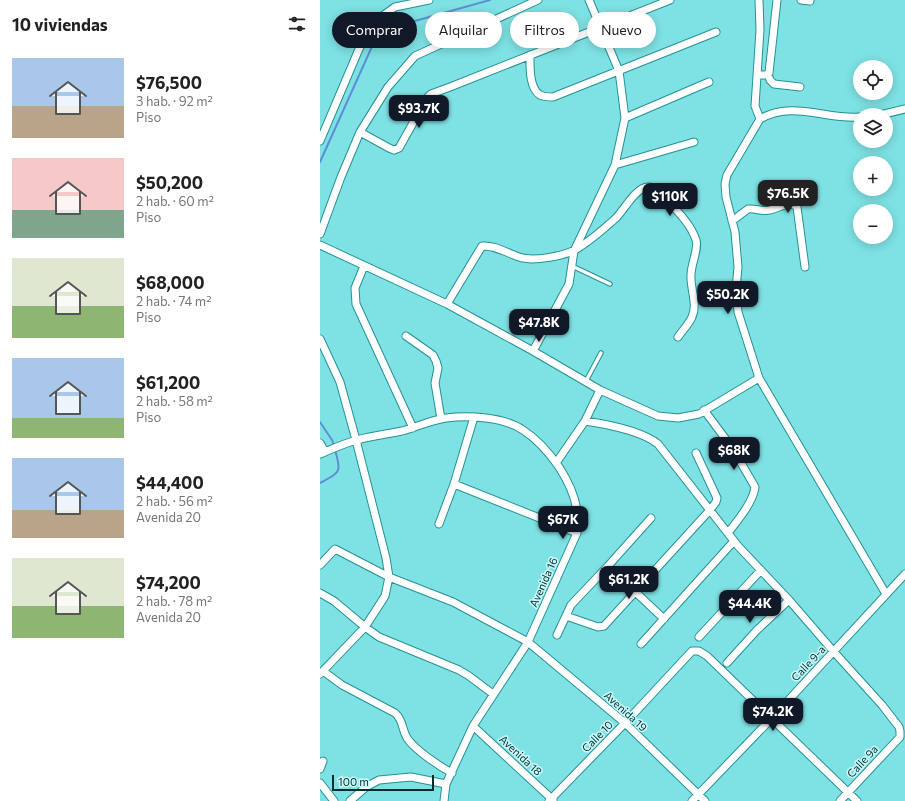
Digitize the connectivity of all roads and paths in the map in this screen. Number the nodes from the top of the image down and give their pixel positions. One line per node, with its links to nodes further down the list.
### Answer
1 (429, 0): 26 (street)
2 (538, 0): 25 (street)
3 (589, 0): 9 (street)
4 (670, 0): 10 (street)
5 (759, 0): 17 (street)
6 (777, 0): 16 (street)
7 (801, 0): 8 (street)
8 (810, 1)
9 (594, 12)
10 (639, 12)
11 (716, 32): 15 (street)
12 (587, 33): 14 (street)
13 (610, 48): 15 (street)
14 (530, 55): 15 (street); 25 (street)
15 (619, 71): 23 (street)
16 (768, 74): 17 (street); 19 (street)
17 (758, 75): 24 (street)
18 (709, 82): 23 (street)
19 (800, 87)
20 (905, 109): 21 (street)
21 (893, 112)
22 (853, 116): 24 (street)
23 (625, 118): 28 (street)
24 (760, 119): 29 (street)
25 (360, 132): 30 (street)
26 (320, 141)
27 (694, 142): 28 (street)
28 (616, 165): 32 (street)
29 (732, 221): 35 (street); 43 (street)
30 (320, 234)
31 (320, 245): 33 (street)
32 (574, 250): 34 (street); 37 (street); 39 (street)
33 (364, 266): 37 (street); 50 (street)
34 (571, 266): 36 (lane); 41 (street)
35 (805, 267)
36 (610, 284)
37 (447, 304): 41 (street)
38 (406, 336): 48 (street)
39 (678, 337)
40 (320, 339): 51 (street)
41 (533, 351): 44 (street)
42 (601, 353): 44 (lane)
43 (759, 378): 46 (street); 70 (street)
44 (586, 382): 45 (street)
45 (600, 390): 46 (street); 49 (street)
46 (704, 410): 61 (street)
47 (474, 416): 48 (street, Avenida 16); 55 (street, Avenida 16); 56 (street)
48 (442, 419): 50 (street, Avenida 16)
49 (585, 421): 55 (street); 57 (street)
50 (413, 428): 51 (street, Avenida 16)
51 (356, 440): 53 (street, Avenida 16); 67 (street)
52 (320, 443): 53 (street)
53 (326, 452)
54 (696, 453): 57 (street)
55 (556, 463): 60 (street, Avenida 16)
56 (454, 484): 59 (street); 60 (street)
57 (710, 510): 61 (street); 69 (street)
58 (650, 518): 64 (street)
59 (439, 524)
60 (577, 533): 77 (street, Avenida 16)
61 (728, 533): 62 (street)
62 (734, 541): 65 (street); 73 (street)
63 (320, 565): 67 (street, Avenida 19)
64 (608, 566): 69 (street); 72 (street)
65 (761, 570): 71 (street); 76 (street)
66 (905, 574): 70 (street, Calle 9-a)
67 (389, 577): 74 (street); 77 (street, Avenida 19)
68 (320, 593): 74 (street)
69 (635, 593): 72 (street); 73 (street)
70 (886, 594): 79 (street, Calle 9-a)
71 (790, 600): 79 (street); 80 (street)
72 (566, 616): 75 (street)
73 (664, 619): 78 (street)
74 (365, 627): 81 (street); 82 (street)
75 (557, 635)
76 (699, 637)
77 (528, 642): 82 (street, Avenida 16); 84 (street, Avenida 19)
78 (641, 644)
79 (834, 652): 83 (street, Calle 9-a); 86 (street)
80 (727, 664)
81 (321, 673): 89 (street)
82 (493, 694): 85 (street, Avenida 16)
83 (772, 718): 84 (street, Calle 10); 92 (street); 93 (street, Calle 9-a)
84 (625, 723): 93 (street, Avenida 19); 94 (street, Calle 10)
85 (473, 726): 89 (street, Avenida 16); 94 (street, Avenida 18)
86 (902, 734): 92 (street, Calle 9a)
87 (323, 761): 88 (street)
88 (320, 769)
89 (452, 773): 91 (street, Avenida 16)
90 (320, 783): 95 (street)
91 (446, 784): 96 (street); 97 (street, Avenida 16)
92 (848, 793): 100 (street, Calle 9a); 101 (street)
93 (698, 795): 98 (street, Calle 9-a); 99 (street, Avenida 19)
94 (551, 800)
95 (334, 801)
96 (350, 801)
97 (444, 801)
98 (692, 801)
99 (705, 801)
100 (840, 801)
101 (857, 801)

